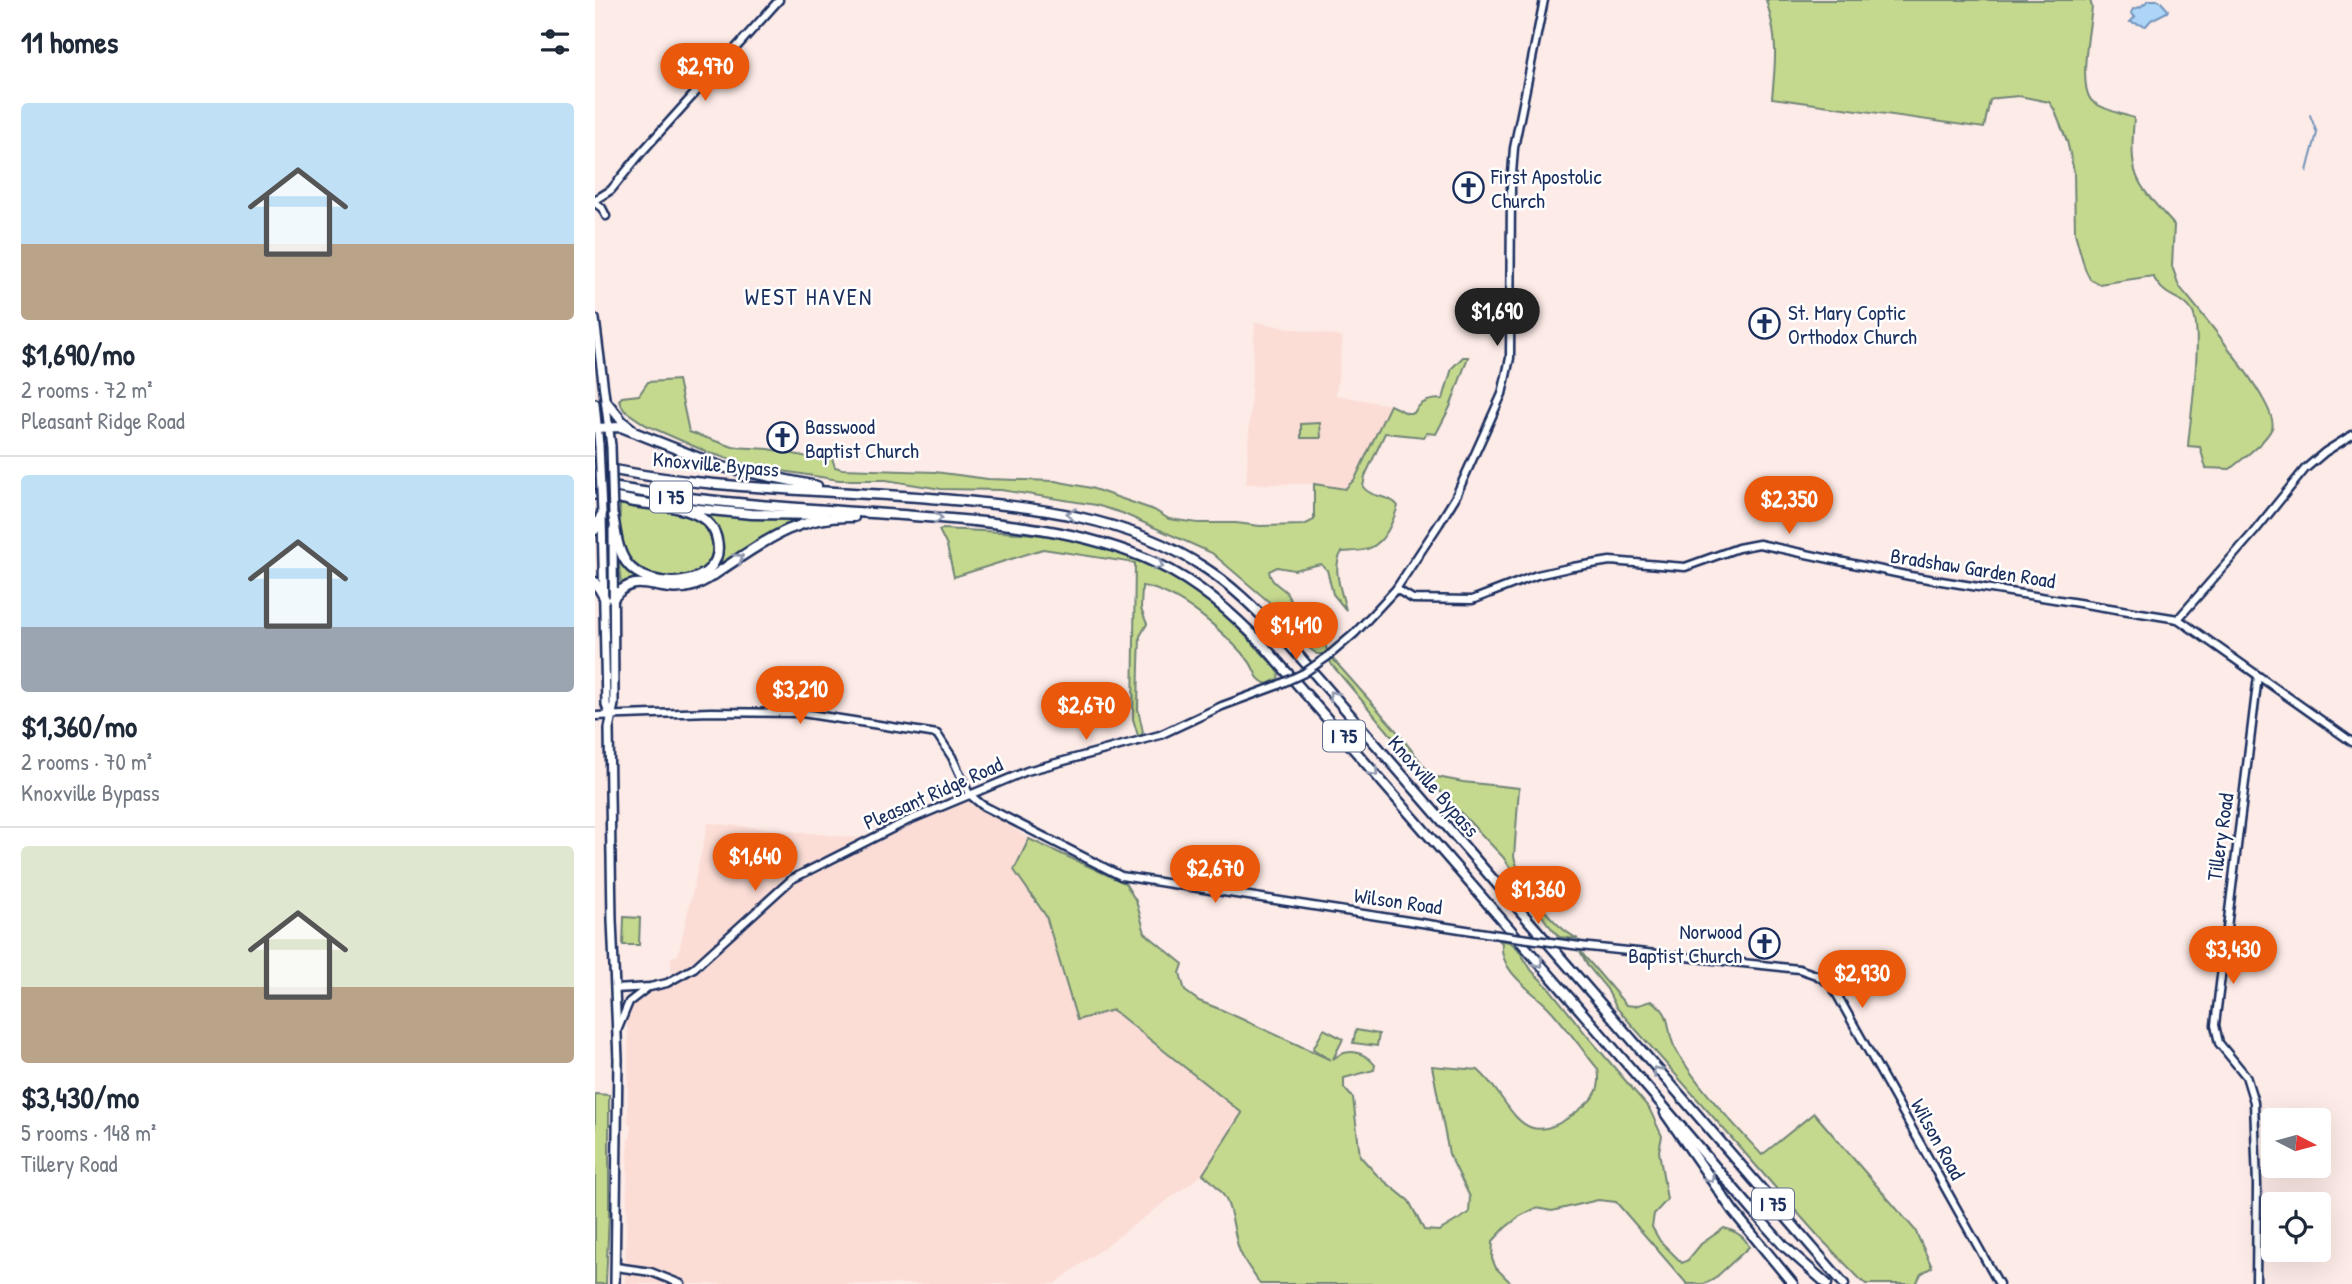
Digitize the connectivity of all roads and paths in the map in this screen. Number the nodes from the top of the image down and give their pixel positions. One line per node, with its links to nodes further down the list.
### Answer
1 (779, 0): 3 (street)
2 (1544, 0): 23 (street, Pleasant Ridge Road)
3 (595, 202): 4 (street)
4 (606, 216)
5 (595, 319): 6 (main road)
6 (606, 401): 8 (main road); 11 (highway)
7 (595, 403): 9 (main road)
8 (609, 427): 9 (highway); 11 (highway); 18 (main road, bridge)
9 (596, 429): 17 (main road, bridge)
10 (2352, 435): 25 (street)
11 (647, 438): 14 (highway)
12 (595, 466): 14 (highway, Knoxville Bypass / I 75)
13 (595, 484): 19 (highway, Knoxville Bypass / I 75)
14 (855, 492): 40 (highway, Knoxville Bypass / I 75, one-way to 14)
15 (595, 494): 16 (highway)
16 (629, 501): 18 (highway); 20 (highway)
17 (602, 513): 21 (highway); 24 (main road)
18 (613, 515): 24 (main road)
19 (895, 515): 20 (highway); 34 (highway, Knoxville Bypass / I 75, one-way to 34)
20 (845, 517): 24 (highway, one-way to 20)
21 (595, 530)
22 (595, 582): 24 (highway)
23 (1396, 589): 25 (street, Bradshaw Garden Road); 30 (street, Pleasant Ridge Road, bridge)
24 (609, 599): 28 (main road)
25 (2178, 619): 26 (street, Bradshaw Garden Road)
26 (2259, 676): 29 (street, Bradshaw Garden Road); 42 (street, Tillery Road)
27 (595, 716): 28 (street)
28 (610, 716): 30 (street); 32 (main road)
29 (2352, 742)
30 (969, 794): 31 (street, Pleasant Ridge Road); 41 (street, Wilson Road, bridge)
31 (650, 986): 32 (street, Pleasant Ridge Road); 33 (street)
32 (615, 989): 33 (main road)
33 (617, 1031): 35 (main road)
34 (1659, 1101): 38 (highway, one-way to 38); 39 (highway, Knoxville Bypass / I 75)
35 (616, 1267): 36 (main road); 37 (street)
36 (615, 1284)
37 (681, 1284)
38 (1793, 1284)
39 (1827, 1284)
40 (1844, 1284)
41 (1999, 1284)
42 (2256, 1284)

